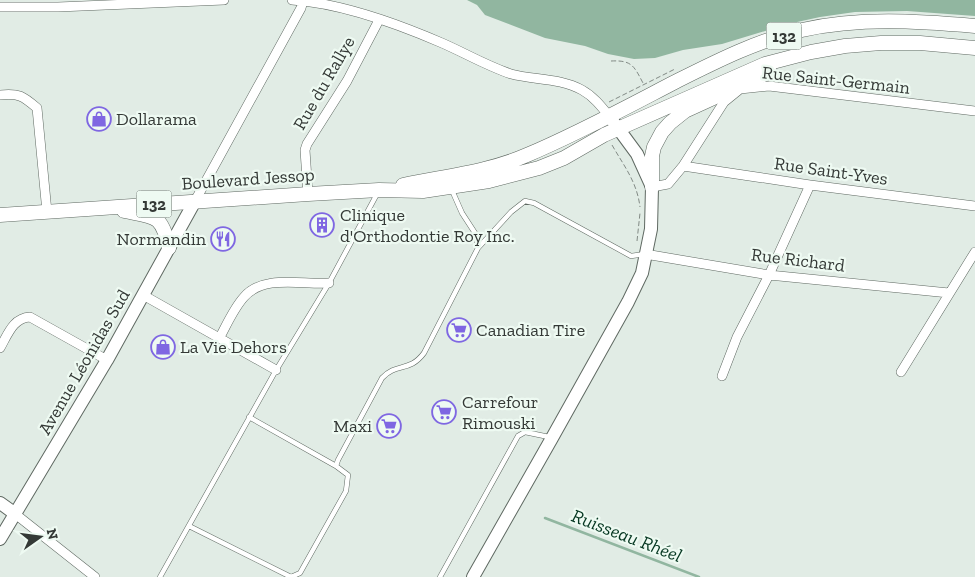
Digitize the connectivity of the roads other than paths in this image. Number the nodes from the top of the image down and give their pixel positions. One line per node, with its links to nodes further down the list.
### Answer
1 (224, 0): 4 (street)
2 (292, 0): 3 (street)
3 (303, 1): 5 (street); 19 (street)
4 (0, 7)
5 (379, 20): 11 (street); 18 (street, Rue du Rallye)
6 (975, 26): 11 (main road, 132)
7 (975, 48): 8 (main road, 132)
8 (811, 52): 12 (main road, 132); 16 (main road)
9 (0, 95): 22 (street)
10 (975, 111): 13 (street, Rue Saint-Germain)
11 (609, 116): 12 (main road); 17 (main road, Boulevard Jessop / 132)
12 (618, 128): 15 (main road, Boulevard Jessop / 132); 16 (main road)
13 (683, 166): 14 (street, Rue Saint-Yves); 16 (street, Rue Saint-Germain)
14 (810, 185): 20 (street, Rue Saint-Yves); 28 (street)
15 (450, 187): 17 (main road, Boulevard Jessop / 132); 25 (lane)
16 (652, 187): 27 (main road)
17 (379, 190): 18 (main road, Boulevard Jessop / 132); 29 (lane)
18 (308, 194): 19 (main road, Boulevard Jessop / 132)
19 (194, 201): 21 (main road, Boulevard Jessop / 132); 24 (main road, Avenue Léonidas Sud)
20 (975, 206)
21 (106, 208): 22 (main road, Boulevard Jessop / 132); 24 (main road)
22 (47, 212): 23 (main road, Boulevard Jessop / 132)
23 (0, 215)
24 (169, 248): 31 (main road, Avenue Léonidas Sud)
25 (478, 248): 27 (lane); 40 (lane)
26 (975, 252): 30 (street)
27 (645, 254): 28 (street, Rue Richard); 39 (main road)
28 (770, 275): 30 (street, Rue Richard); 37 (street)
29 (329, 283): 32 (street); 35 (lane)
30 (949, 293): 36 (street)
31 (143, 295): 32 (street); 34 (main road, Avenue Léonidas Sud)
32 (220, 337): 35 (street)
33 (0, 348): 34 (street)
34 (107, 360): 42 (main road, Avenue Léonidas Sud)
35 (276, 370): 38 (lane)
36 (901, 372)
37 (722, 376)
38 (249, 418): 40 (lane); 43 (lane)
39 (552, 438): 47 (lane); 48 (main road)
40 (336, 466): 43 (lane)
41 (0, 503): 42 (main road)
42 (14, 513): 44 (main road, Avenue Léonidas Sud); 45 (street)
43 (189, 526): 46 (lane)
44 (0, 539)
45 (95, 577)
46 (160, 577)
47 (440, 577)
48 (472, 577)

